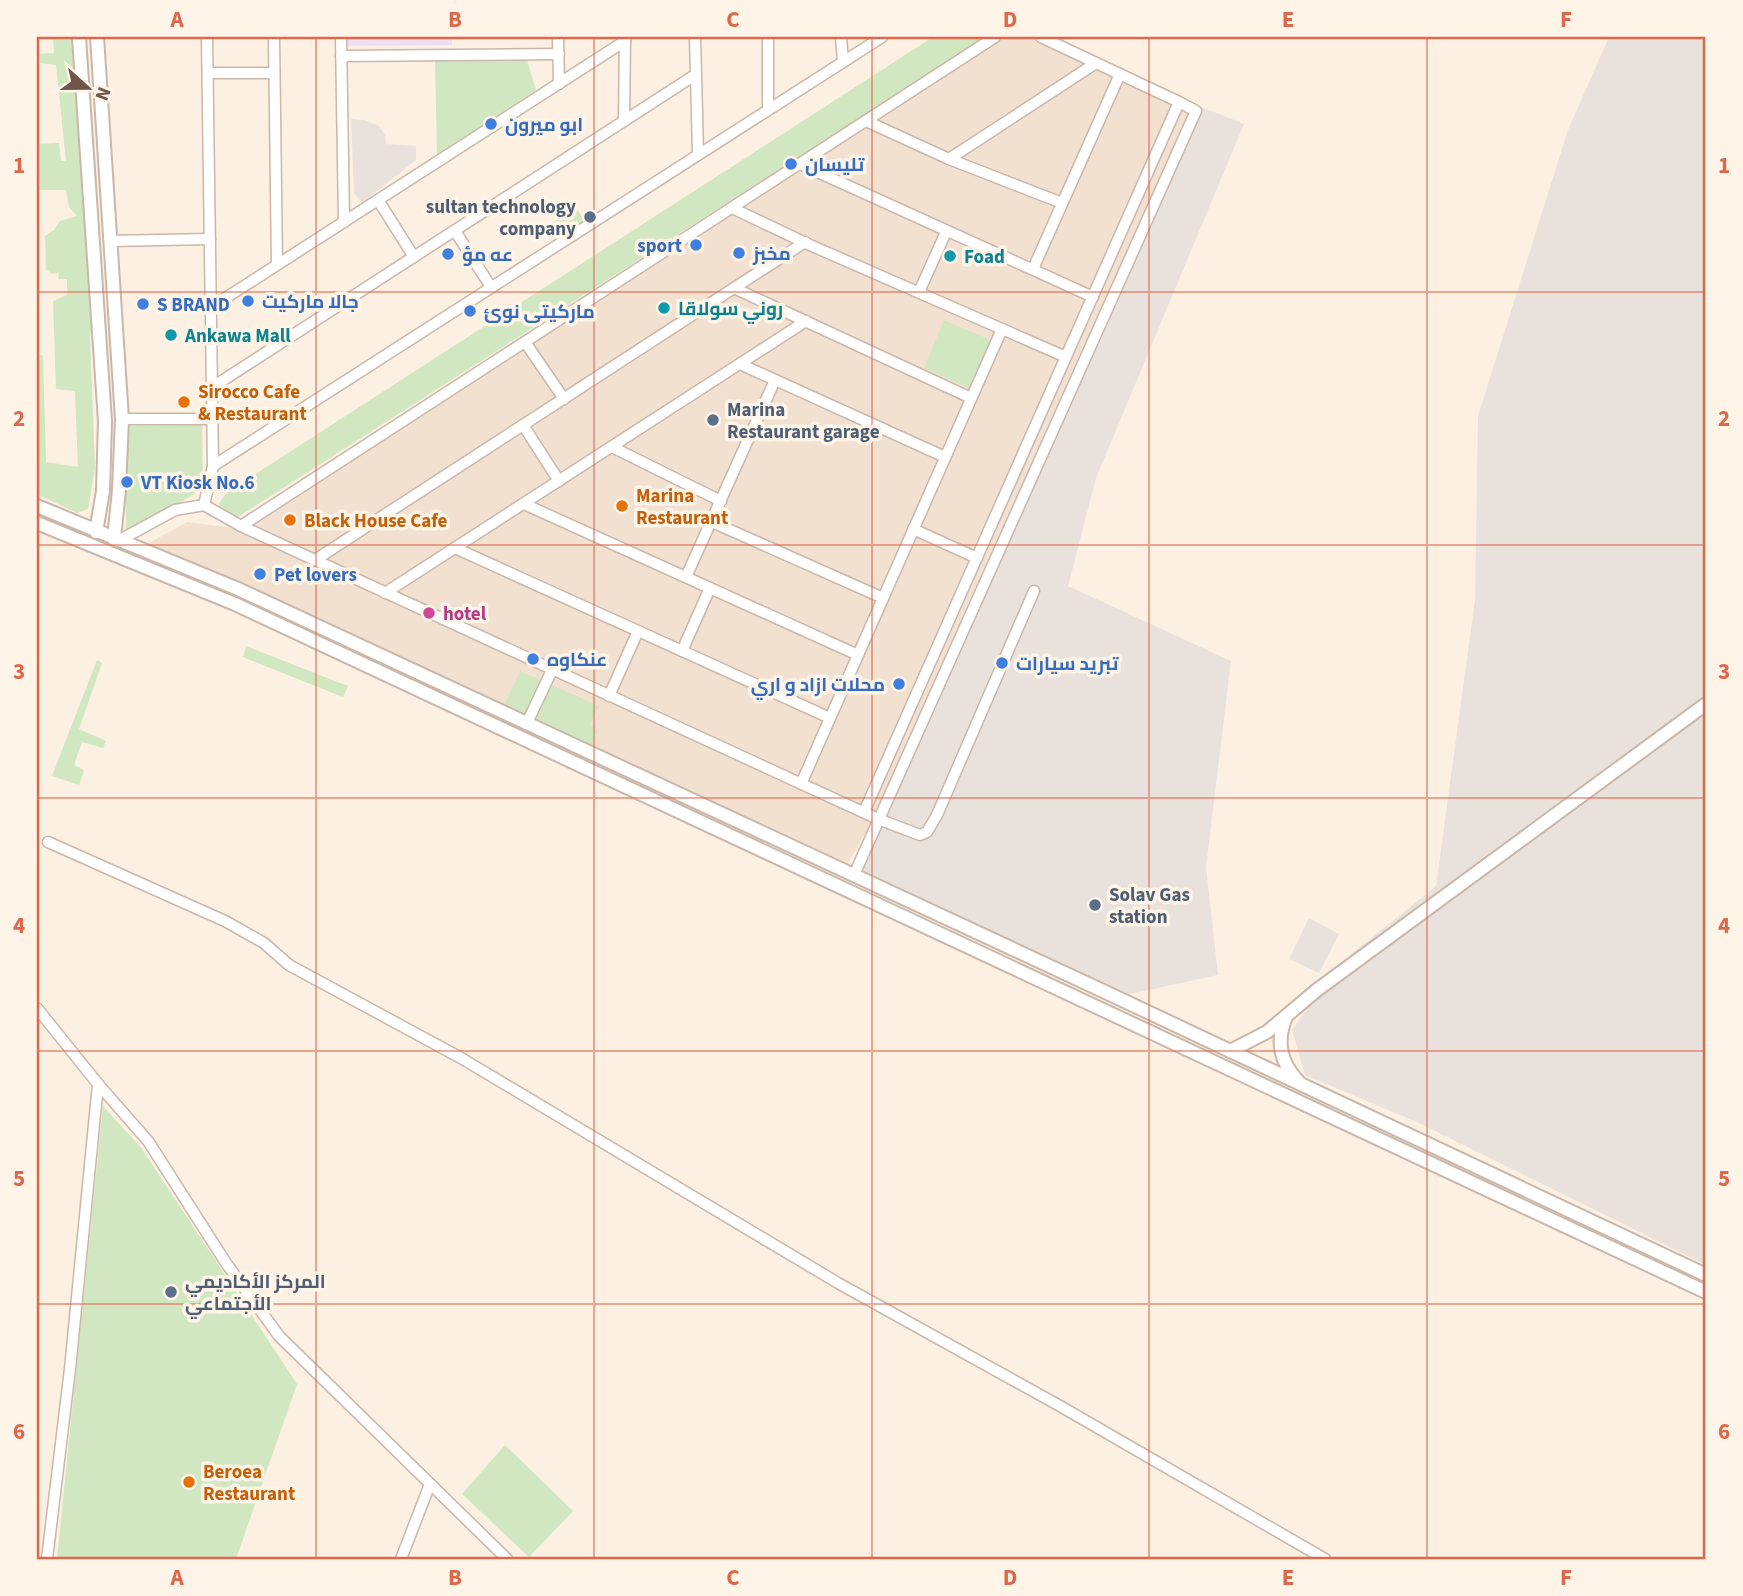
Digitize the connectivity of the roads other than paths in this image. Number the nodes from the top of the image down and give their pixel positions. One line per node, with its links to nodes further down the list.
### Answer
1 (79, 37): 2 (street); 64 (street)
2 (97, 37): 37 (street)
3 (207, 37): 18 (street)
4 (274, 37): 19 (street)
5 (341, 37): 15 (street)
6 (558, 37): 14 (street)
7 (695, 37): 21 (street)
8 (768, 37): 24 (street)
9 (841, 37): 16 (street)
10 (882, 37): 16 (street)
11 (995, 37): 26 (street)
12 (1041, 37): 17 (street)
13 (625, 39): 22 (street); 25 (street)
14 (559, 54): 15 (street); 22 (street)
15 (341, 56): 33 (street)
16 (843, 61): 24 (street)
17 (1096, 63): 20 (street); 28 (street)
18 (208, 73): 19 (street); 36 (street)
19 (274, 73): 40 (street)
20 (1120, 74): 23 (street); 31 (street)
21 (695, 75): 25 (street); 27 (street)
22 (559, 84): 30 (street)
23 (1180, 102): 45 (street); 93 (street)
24 (768, 108): 27 (street)
25 (624, 121): 34 (street)
26 (866, 121): 28 (street); 29 (street)
27 (698, 153): 42 (street)
28 (950, 159): 31 (street)
29 (800, 164): 32 (street); 35 (street)
30 (378, 200): 33 (street); 39 (street)
31 (1062, 203): 41 (street)
32 (732, 208): 38 (street); 49 (street)
33 (344, 222): 40 (street)
34 (455, 230): 39 (street); 42 (street)
35 (946, 232): 41 (street); 44 (street)
36 (210, 239): 37 (street); 46 (street)
37 (110, 241): 56 (street)
38 (805, 242): 43 (street); 44 (street)
39 (414, 257): 53 (street)
40 (277, 265): 46 (street)
41 (1033, 269): 45 (street)
42 (491, 287): 61 (street)
43 (734, 288): 47 (street); 55 (street)
44 (919, 292): 48 (street)
45 (1093, 297): 50 (street)
46 (211, 308): 53 (street)
47 (806, 321): 51 (street); 54 (street)
48 (1002, 329): 50 (street); 54 (street)
49 (525, 342): 55 (street); 71 (street)
50 (1066, 357): 76 (street)
51 (740, 364): 52 (street); 59 (street)
52 (775, 380): 60 (street); 63 (street)
53 (211, 388): 57 (street)
54 (971, 398): 60 (street)
55 (564, 399): 58 (street)
56 (122, 419): 57 (street); 65 (street)
57 (212, 419): 61 (street)
58 (523, 425): 62 (street); 77 (street)
59 (612, 447): 62 (street); 63 (street)
60 (945, 457): 72 (street)
61 (213, 467): 67 (street)
62 (559, 481): 66 (street)
63 (721, 501): 70 (street)
64 (102, 502): 65 (street); 73 (street)
65 (118, 504): 74 (street)
66 (524, 504): 75 (street); 78 (street)
67 (204, 505): 71 (street); 74 (street)
68 (37, 506): 73 (street)
69 (37, 523): 102 (street)
70 (712, 523): 78 (street); 82 (street)
71 (240, 526): 77 (street)
72 (914, 529): 76 (street); 82 (street)
73 (96, 532): 74 (street)
74 (116, 540): 90 (street)
75 (454, 548): 81 (street); 83 (street)
76 (977, 558): 92 (street)
77 (314, 560): 81 (street)
78 (686, 577): 79 (street)
79 (710, 588): 84 (street); 85 (street)
80 (1034, 591): 93 (street)
81 (385, 593): 86 (street)
82 (883, 598): 85 (street)
83 (638, 631): 84 (street); 87 (street)
84 (682, 651): 89 (street)
85 (858, 655): 89 (street)
86 (552, 670): 87 (street); 90 (street)
87 (609, 696): 91 (street)
88 (1706, 704): 97 (street)
89 (830, 718): 91 (street)
90 (527, 723): 95 (street)
91 (801, 784): 92 (street)
92 (864, 812): 93 (street)
93 (878, 819): 95 (street)
94 (48, 842): 107 (street)
95 (854, 875): 98 (street)
96 (37, 1008): 99 (street)
97 (1288, 1014): 98 (street); 100 (street)
98 (1230, 1051): 100 (street)
99 (98, 1084): 103 (street); 104 (street)
100 (1303, 1085): 101 (street)
101 (1706, 1275)
102 (1706, 1292)
103 (430, 1484): 105 (street); 106 (street)
104 (47, 1559)
105 (401, 1559)
106 (508, 1559)
107 (1325, 1559)

